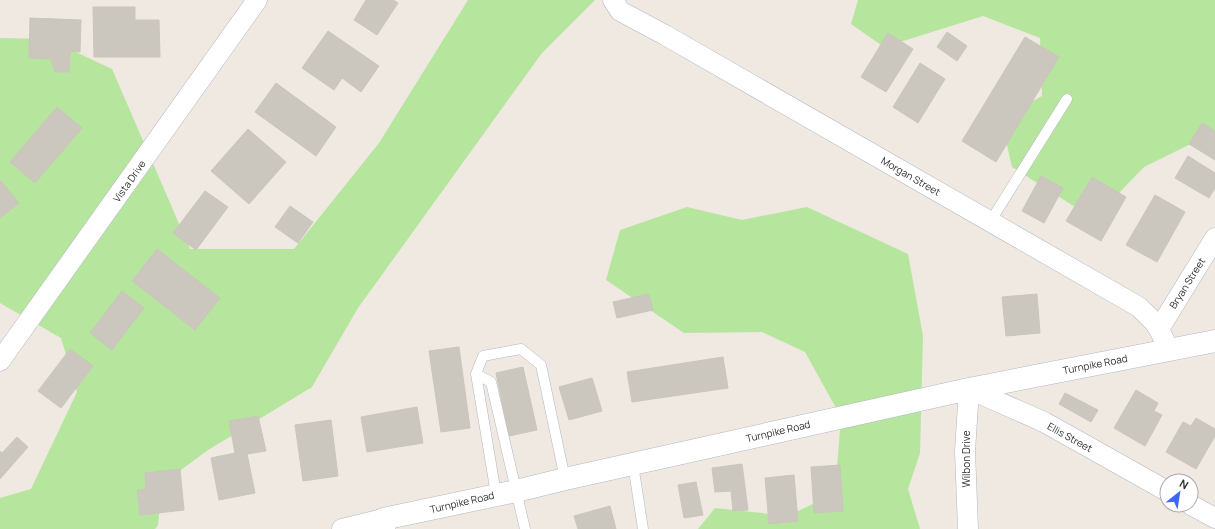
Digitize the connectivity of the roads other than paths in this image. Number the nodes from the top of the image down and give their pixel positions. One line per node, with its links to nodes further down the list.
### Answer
1 (257, 0): 7 (street, Vista Drive)
2 (613, 0): 4 (street, Morgan Street)
3 (1067, 99): 4 (lane)
4 (990, 222): 6 (street, Morgan Street)
5 (1215, 238): 6 (street, Bryan Street)
6 (1159, 328): 9 (street, Morgan Street)
7 (7, 340): 10 (street, Vista Drive)
8 (1215, 341): 9 (street, Turnpike Road)
9 (1169, 350): 12 (street, Turnpike Road)
10 (0, 361)
11 (476, 374): 14 (lane); 16 (lane); 16 (lane)
12 (969, 389): 13 (street, Turnpike Road); 15 (street, Ellis Street); 23 (street, Wilbon Drive)
13 (633, 464): 14 (street, Turnpike Road); 22 (lane)
14 (565, 479): 16 (street, Turnpike Road)
15 (1159, 487)
16 (506, 492): 19 (street, Turnpike Road); 21 (lane)
17 (1199, 509): 18 (street)
18 (1215, 518)
19 (384, 524): 20 (street, Turnpike Road)
20 (342, 529)
21 (525, 529)
22 (643, 529)
23 (968, 529)

